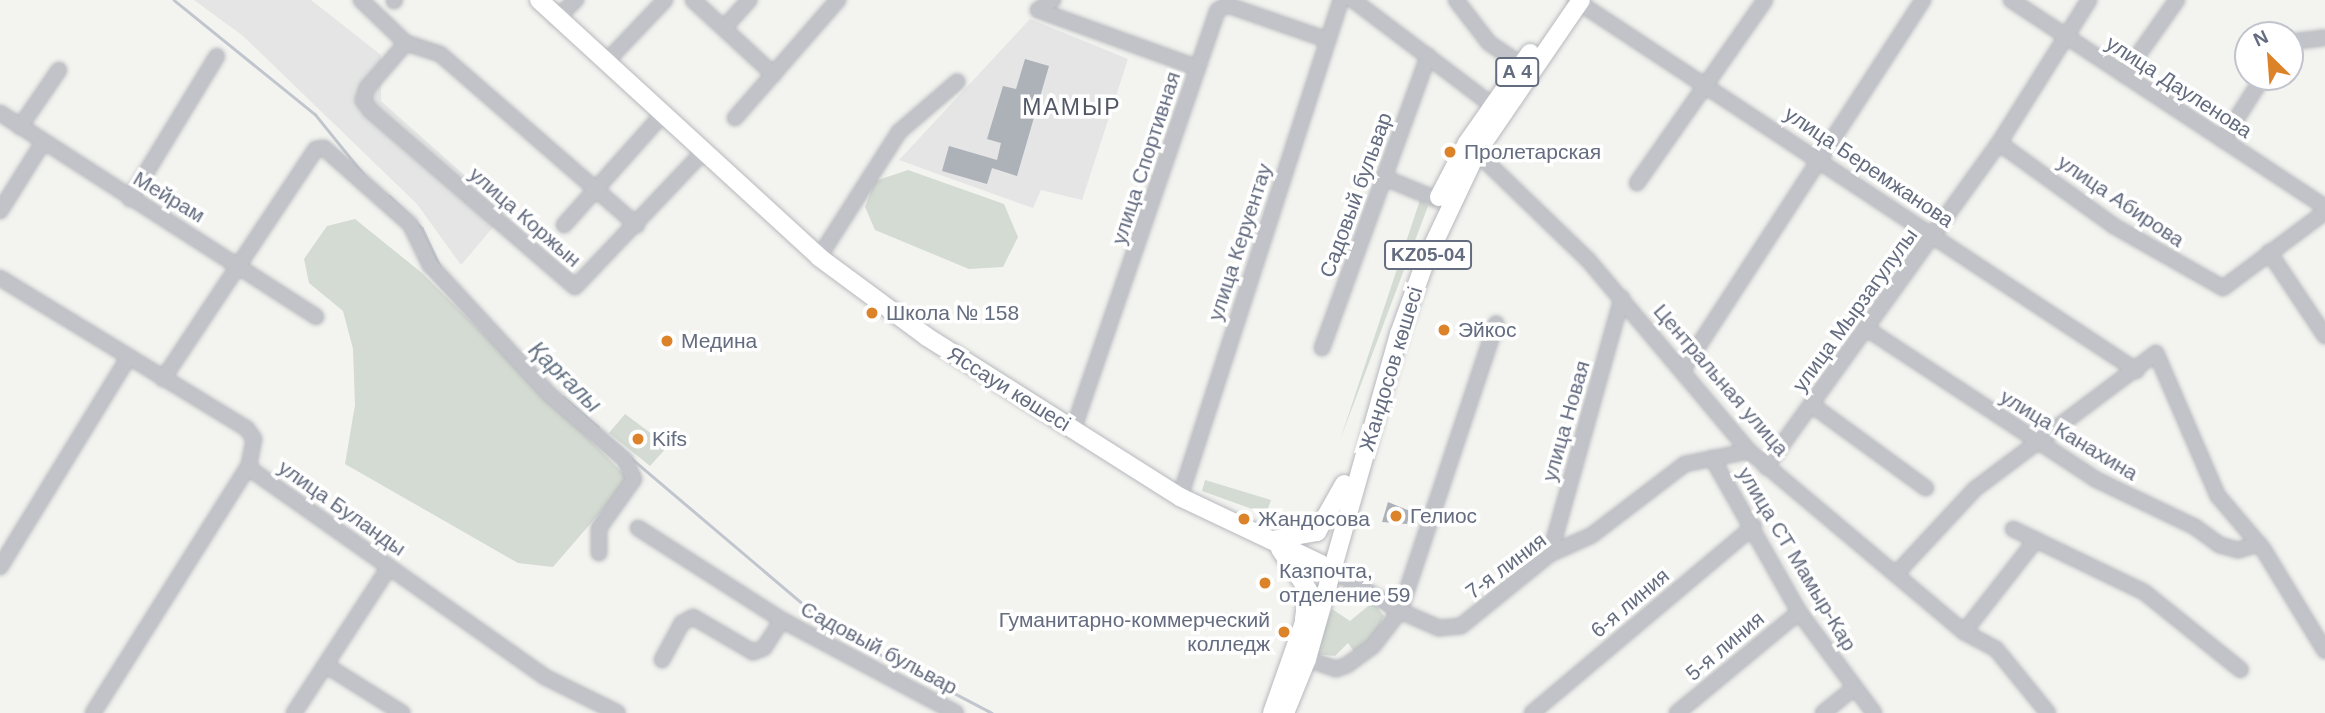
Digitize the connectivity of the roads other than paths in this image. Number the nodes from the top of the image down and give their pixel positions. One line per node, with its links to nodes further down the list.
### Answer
1 (361, 0): 24 (street)
2 (539, 0): 18 (main road, Яссауи көшесі)
3 (576, 0): 18 (street)
4 (665, 0): 27 (street)
5 (693, 0): 19 (street)
6 (749, 0): 19 (street)
7 (838, 0): 31 (street)
8 (1054, 0): 29 (street)
9 (1341, 0): 22 (street, улица Керуентау)
10 (1353, 0): 26 (street)
11 (1456, 0): 28 (street)
12 (1765, 0): 34 (street)
13 (1923, 0): 46 (street)
14 (2011, 0): 20 (street, улица Дауленова)
15 (2089, 0): 20 (street, улица Мырзагулулы)
16 (2178, 0): 32 (street)
17 (1575, 1): 28 (main road, Жандосов көшесі / А 4); 34 (street, улица Беремжанова); 44 (main road, Жандосов көшесі / KZ05-04)
18 (556, 19): 27 (main road, Яссауи көшесі)
19 (724, 28): 31 (street)
20 (2063, 37): 32 (street, улица Дауленова); 43 (street, улица Мырзагулулы)
21 (2325, 38): 23 (street)
22 (1328, 40): 29 (street, улица Спортивная); 81 (street, улица Керуентау)
23 (2304, 40)
24 (406, 43): 49 (street); 56 (street, улица Коржын)
25 (217, 56): 50 (street)
26 (1428, 56): 36 (street); 47 (street, Садовый бульвар)
27 (606, 63): 38 (main road, Яссауи көшесі)
28 (1522, 65): 36 (main road, Жандосов көшесі / А 4)
29 (1198, 68): 73 (street, улица Спортивная)
30 (59, 70): 40 (street)
31 (775, 75): 39 (street)
32 (2124, 75): 41 (street, улица Дауленова)
33 (957, 82): 59 (street)
34 (1709, 84): 46 (street, улица Беремжанова); 48 (street)
35 (2254, 91): 41 (street)
36 (1493, 106): 44 (main road, Жандосов көшесі / А 4)
37 (0, 114): 40 (street, Мейрам)
38 (663, 115): 45 (main road, Яссауи көшесі); 49 (street)
39 (735, 118)
40 (20, 127): 42 (street, Мейрам)
41 (2223, 141): 52 (street, улица Дауленова)
42 (42, 144): 50 (street, Мейрам); 53 (street)
43 (1999, 144): 57 (street, улица Мырзагулулы); 58 (street, улица Абирова)
44 (1472, 148): 51 (main road, Жандосов көшесі / А 4); 62 (street, Центральная улица); 92 (main road, Жандосов көшесі / KZ05-04)
45 (703, 152): 56 (street, улица Коржын); 59 (main road, Яссауи көшесі)
46 (1819, 157): 57 (street, улица Беремжанова); 69 (street)
47 (1385, 178): 51 (street); 67 (street, Садовый бульвар)
48 (1637, 183)
49 (596, 190): 55 (street); 56 (street)
50 (130, 199): 60 (street, Мейрам)
51 (1438, 200): 79 (main road, Жандосов көшесі / KZ05-04)
52 (2325, 207)
53 (0, 211)
54 (2325, 212): 58 (street)
55 (564, 225)
56 (637, 225)
57 (1934, 237): 65 (street, улица Мырзагулулы); 70 (street, улица Беремжанова)
58 (2269, 252): 66 (street)
59 (819, 257): 73 (main road, Яссауи көшесі)
60 (238, 263): 63 (street, Мейрам); 71 (street); 88 (street)
61 (0, 278): 68 (street, улица Буланды)
62 (1622, 298): 69 (street, Центральная улица); 89 (street, улица Новая)
63 (316, 317)
64 (1496, 324): 94 (street)
65 (1867, 329): 72 (street, улица Мырзагулулы); 74 (street, улица Канахина)
66 (2325, 336)
67 (1322, 348)
68 (128, 358): 71 (street, улица Буланды); 90 (street)
69 (1684, 368): 75 (street, Центральная улица)
70 (2137, 371): 74 (street); 87 (street)
71 (163, 379): 77 (street, улица Буланды)
72 (1812, 405): 78 (street, улица Мырзагулулы); 80 (street)
73 (1073, 430): 81 (main road, Яссауи көшесі)
74 (2037, 441): 87 (street, улица Канахина); 93 (street)
75 (1749, 451): 76 (street, 7-я линия); 78 (street, Центральная улица)
76 (1712, 458): 82 (street, улица СТ Мамыр-Кар); 89 (street, 7-я линия)
77 (249, 465): 91 (street, улица Буланды); 105 (street)
78 (1766, 467): 93 (street, Центральная улица)
79 (1344, 484): 85 (main road); 92 (main road, KZ05-04)
80 (1926, 488)
81 (1180, 497): 85 (main road, Яссауи көшесі)
82 (1754, 526): 95 (street, улица СТ Мамыр-Кар); 112 (street, 6-я линия)
83 (638, 528): 96 (street, Садовый бульвар)
84 (2013, 529): 86 (street)
85 (1270, 540): 92 (main road, Яссауи көшесі); 97 (main road)
86 (2036, 540): 98 (street); 103 (street)
87 (2259, 544): 99 (street)
88 (599, 553)
89 (1550, 554): 94 (street, 7-я линия)
90 (0, 567)
91 (389, 567): 102 (street); 108 (street, улица Буланды)
92 (1326, 567): 94 (street, 7-я линия); 97 (main road, KZ05-04); 100 (main road, KZ05-04)
93 (1896, 574): 98 (street, Центральная улица)
94 (1400, 611): 100 (street)
95 (1799, 612): 104 (street, улица СТ Мамыр-Кар); 113 (street, 5-я линия)
96 (782, 620): 101 (street); 109 (street, Садовый бульвар)
97 (1302, 629): 110 (main road, KZ05-04)
98 (1964, 632): 116 (street, Центральная улица)
99 (2325, 651)
100 (1307, 659): 111 (main road, KZ05-04)
101 (662, 660)
102 (327, 666): 106 (street); 107 (street)
103 (2241, 670)
104 (1853, 689): 114 (street); 115 (street, улица СТ Мамыр-Кар)
105 (93, 713)
106 (294, 713)
107 (402, 713)
108 (618, 713)
109 (956, 713)
110 (1272, 713)
111 (1285, 713)
112 (1532, 713)
113 (1677, 713)
114 (1823, 713)
115 (1874, 713)
116 (2048, 713)

